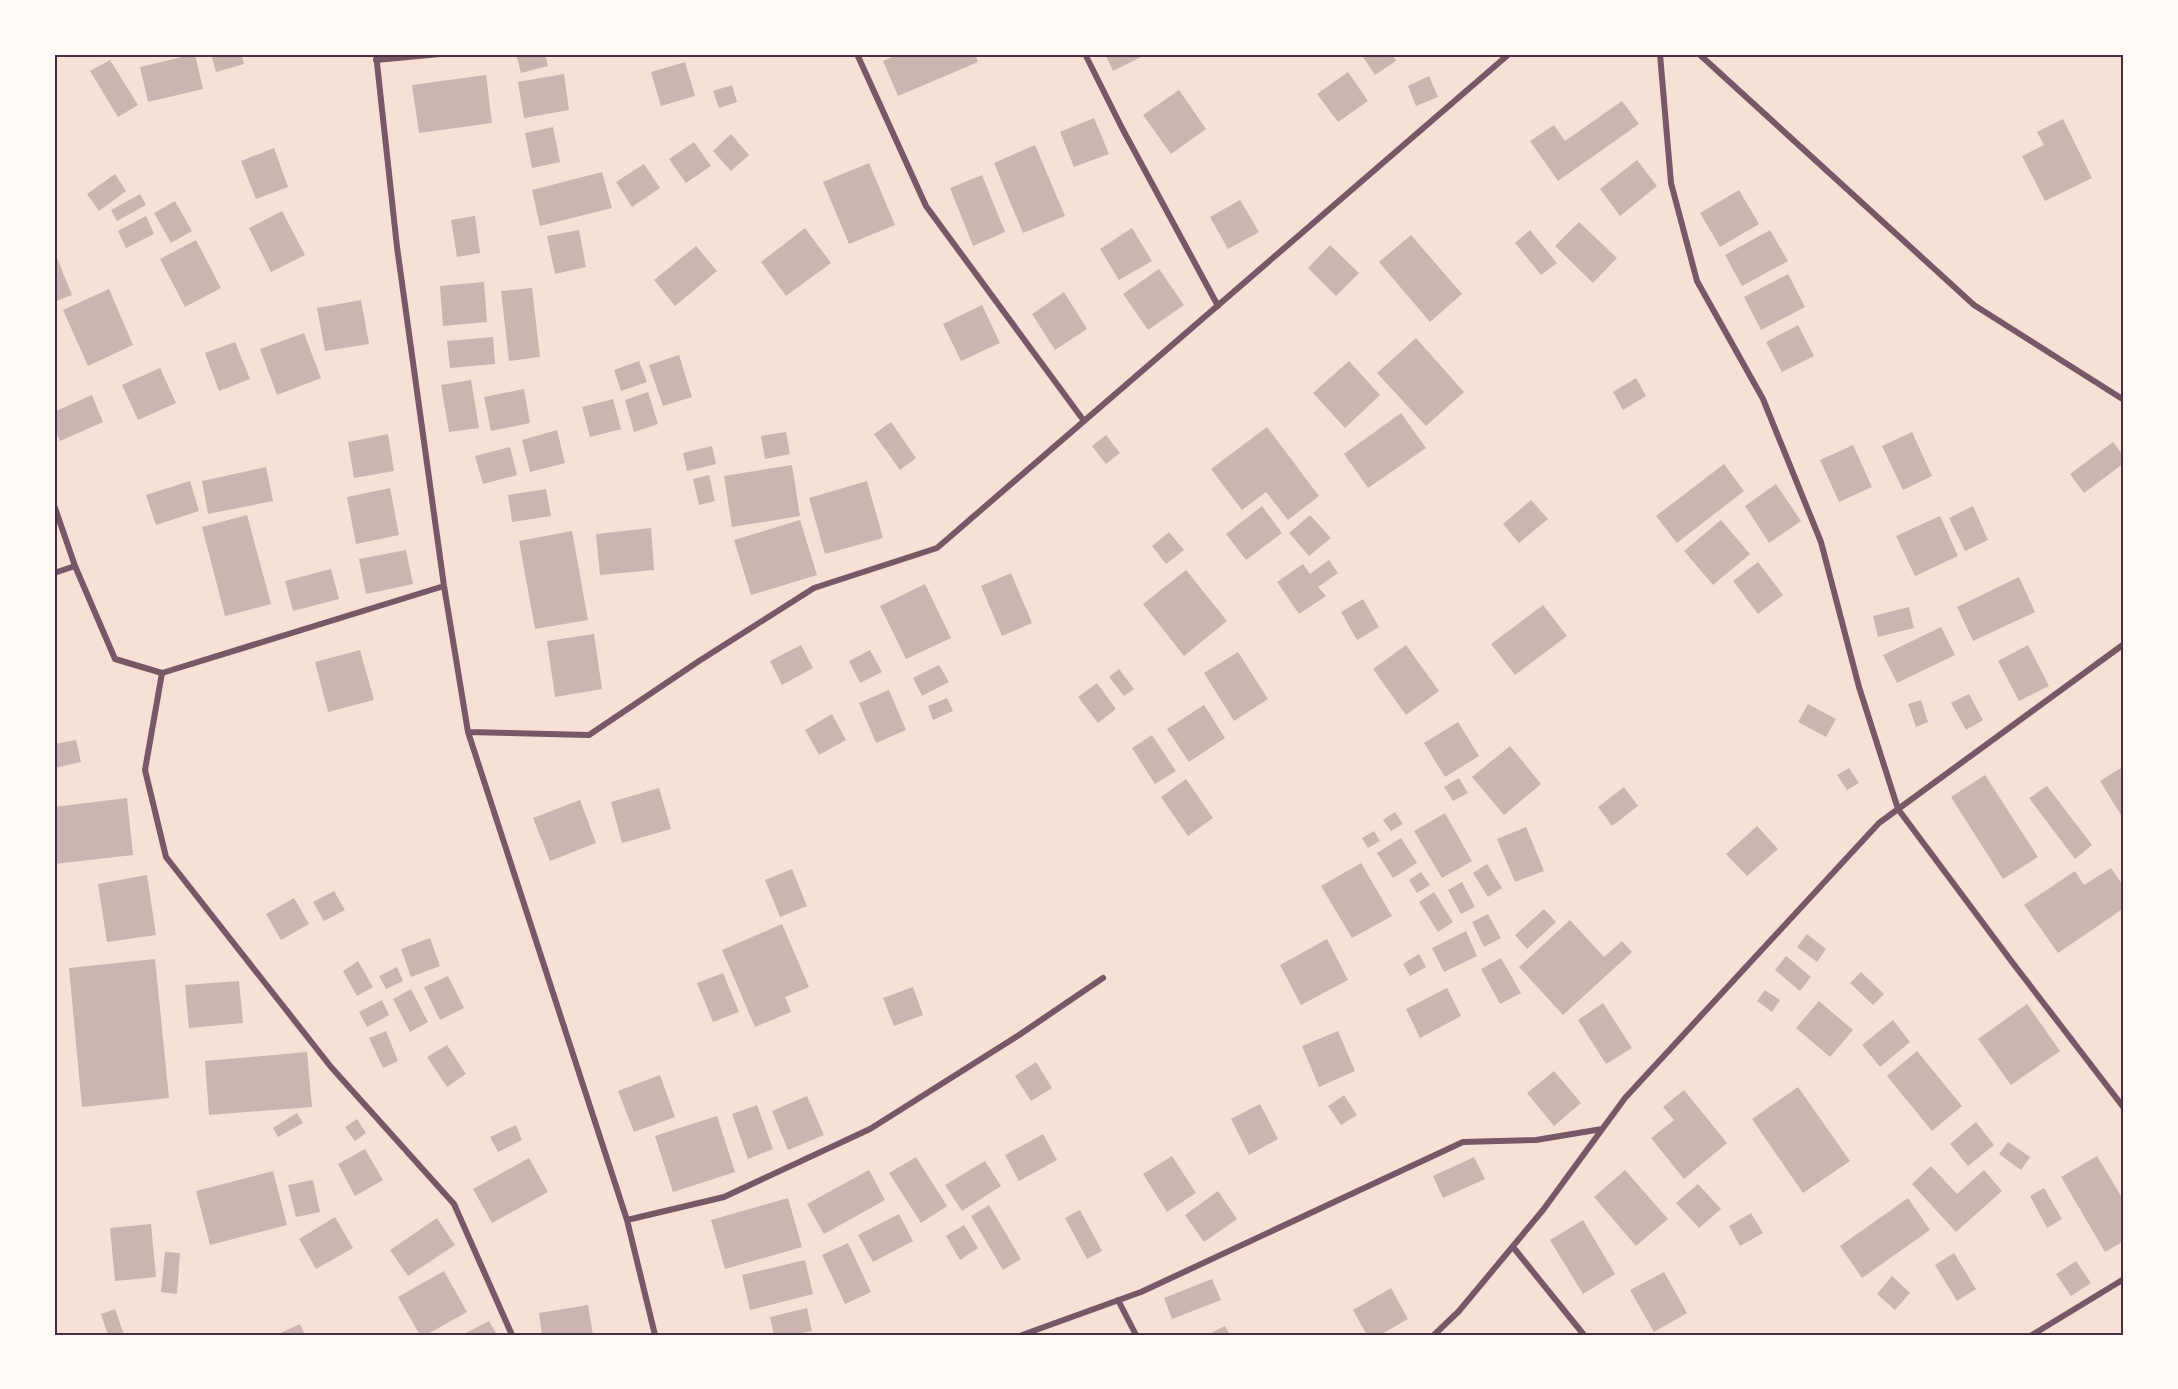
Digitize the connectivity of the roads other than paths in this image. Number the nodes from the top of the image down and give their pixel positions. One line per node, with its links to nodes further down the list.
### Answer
1 (440, 54): 7 (street)
2 (857, 54): 10 (street)
3 (1085, 54): 8 (street)
4 (1509, 54): 8 (street)
5 (1660, 54): 18 (street)
6 (1700, 54): 9 (street)
7 (376, 57): 14 (street)
8 (1218, 306): 10 (street)
9 (2124, 400)
10 (1084, 421): 17 (street)
11 (54, 505): 12 (street)
12 (75, 566): 13 (street); 16 (street)
13 (54, 573)
14 (444, 586): 16 (street); 17 (street)
15 (2124, 644): 18 (street)
16 (162, 673): 26 (street)
17 (468, 732): 22 (street)
18 (1898, 809): 20 (street); 21 (street)
19 (1103, 978): 22 (street)
20 (2124, 1108)
21 (1602, 1129): 23 (street); 25 (street)
22 (627, 1220): 27 (street)
23 (1513, 1247): 30 (street); 31 (street)
24 (2124, 1279): 32 (street)
25 (1118, 1300): 28 (street); 29 (street)
26 (512, 1335)
27 (655, 1335)
28 (1022, 1335)
29 (1136, 1335)
30 (1434, 1335)
31 (1584, 1335)
32 (2032, 1335)

